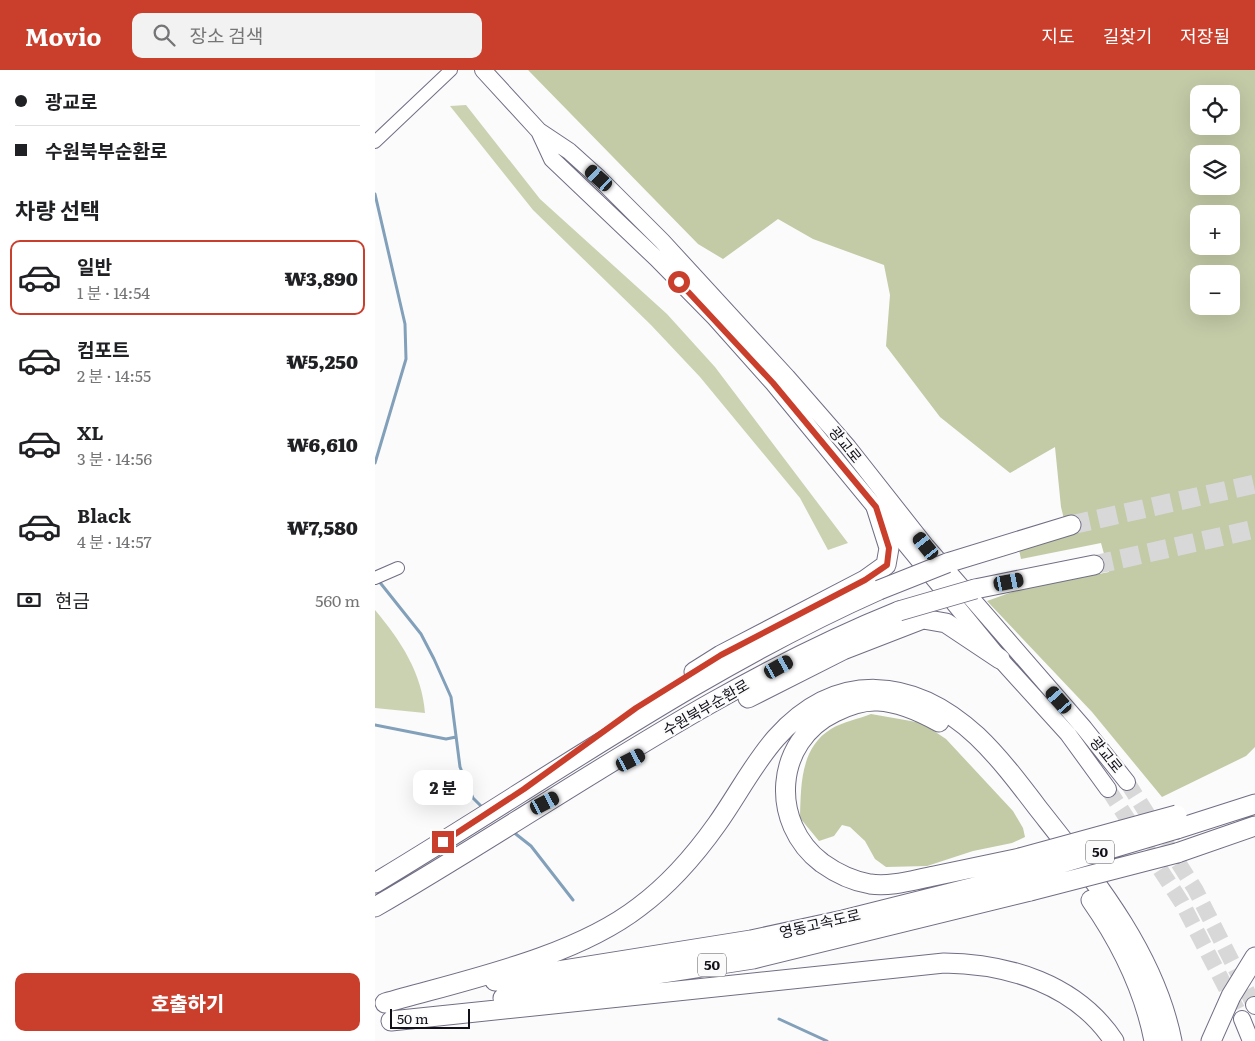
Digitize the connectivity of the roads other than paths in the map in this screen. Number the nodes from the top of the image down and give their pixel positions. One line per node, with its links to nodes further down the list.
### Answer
1 (451, 70): 4 (street)
2 (483, 70): 3 (main road, 광교로)
3 (539, 131): 5 (main road, 광교로); 11 (main road, 광교로)
4 (379, 138)
5 (876, 507): 10 (main road, 광교로); 12 (highway)
6 (1071, 525): 12 (highway, 수원북부순환로, bridge)
7 (1093, 565): 15 (highway, 수원북부순환로, bridge)
8 (398, 568): 9 (street)
9 (375, 578)
10 (1001, 659): 13 (main road, 광교로); 15 (highway)
11 (1127, 782)
12 (524, 789): 20 (highway, 수원북부순환로)
13 (1108, 789)
14 (1255, 794): 17 (highway)
15 (545, 803): 21 (highway, 수원북부순환로)
16 (1255, 804): 17 (highway, 영동고속도로 / 50)
17 (1177, 822): 19 (highway, 영동고속도로 / 50, bridge)
18 (1255, 826): 19 (highway, 영동고속도로 / 50, bridge)
19 (1024, 874): 23 (highway, 영동고속도로 / 50); 25 (highway, 영동고속도로 / 50); 27 (highway)
20 (375, 884)
21 (375, 907)
22 (1255, 957): 29 (highway)
23 (380, 1004): 28 (highway)
24 (1242, 1019): 30 (main road)
25 (383, 1023): 26 (highway)
26 (1114, 1041)
27 (1154, 1041)
28 (1172, 1041)
29 (1211, 1041)
30 (1251, 1041)

